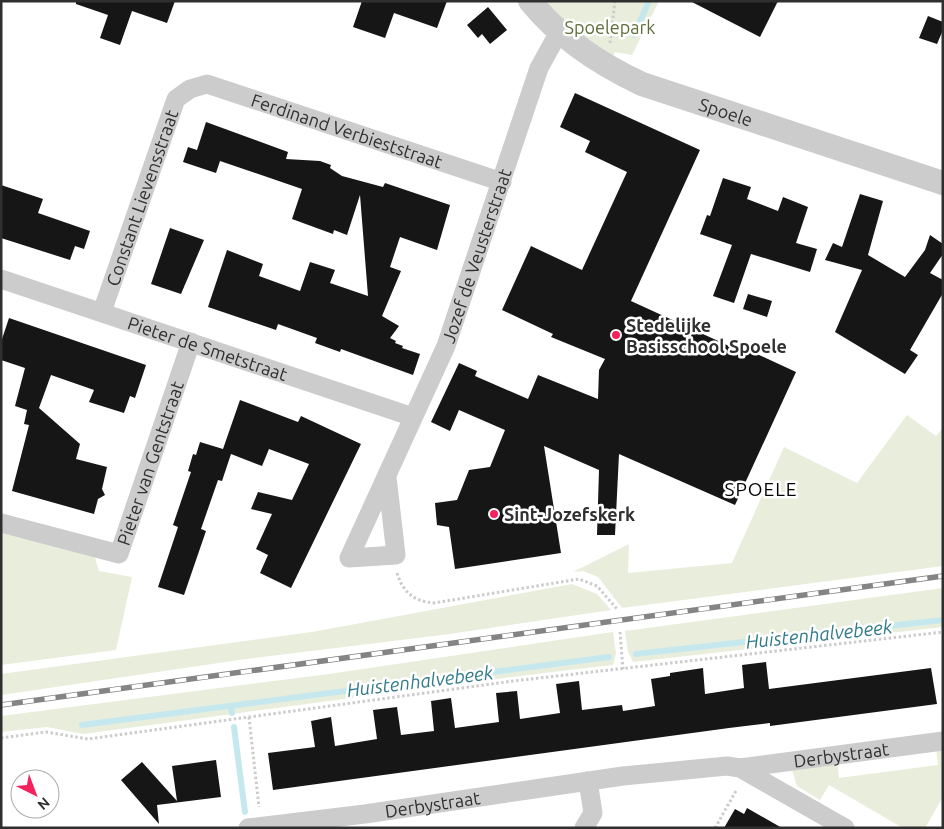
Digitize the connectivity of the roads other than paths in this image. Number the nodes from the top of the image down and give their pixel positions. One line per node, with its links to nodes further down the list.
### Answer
1 (530, 1): 2 (street, Spoele)
2 (559, 32): 4 (street, Jozef de Veusterstraat); 5 (street, Spoele)
3 (190, 89): 4 (street, Ferdinand Verbieststraat); 7 (street, Constant Lievensstraat)
4 (502, 182): 9 (street, Jozef de Veusterstraat)
5 (943, 182)
6 (1, 278): 7 (street, Pieter de Smetstraat)
7 (102, 312): 8 (street, Pieter de Smetstraat)
8 (191, 342): 9 (street, Pieter de Smetstraat); 11 (street, Pieter van Gentstraat)
9 (413, 418): 10 (street, Jozef de Veusterstraat)
10 (387, 477): 10 (street, Jozef de Veusterstraat)
11 (1, 523)
12 (943, 741): 13 (street, Derbystraat)
13 (744, 770): 14 (street, Derbystraat); 18 (street, Derbystraat)
14 (588, 781): 15 (street, Derbystraat); 17 (street)
15 (366, 821): 16 (street, Derbystraat)
16 (254, 827)
17 (584, 828)
18 (845, 828)

